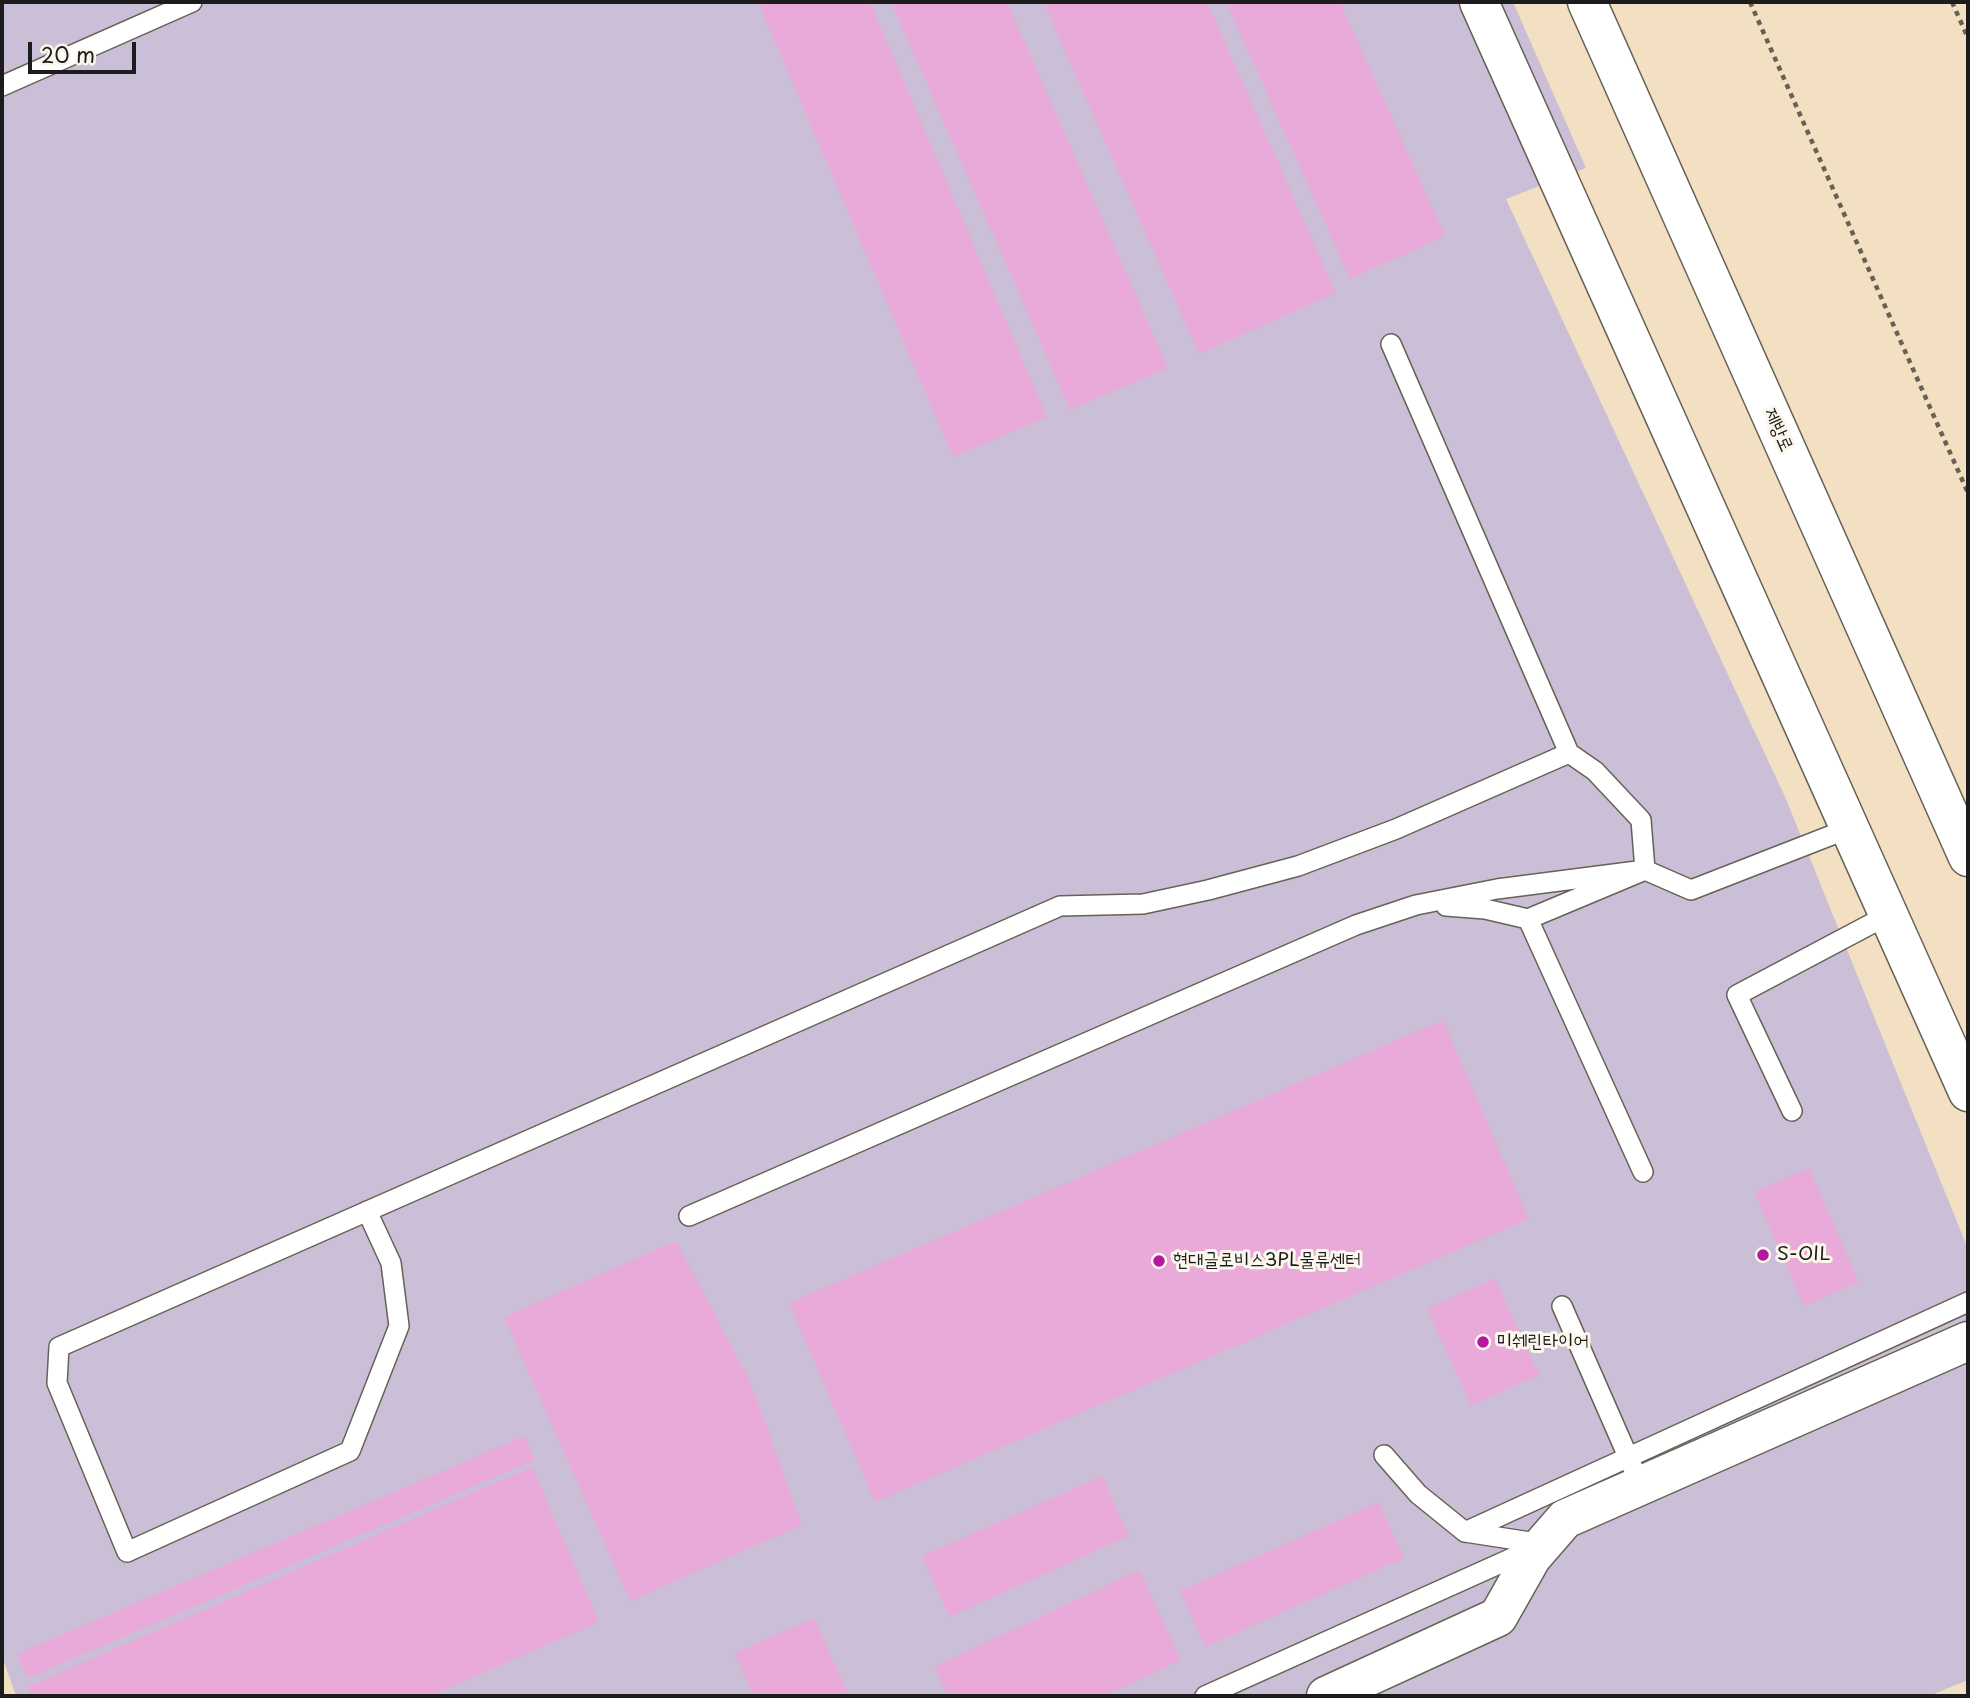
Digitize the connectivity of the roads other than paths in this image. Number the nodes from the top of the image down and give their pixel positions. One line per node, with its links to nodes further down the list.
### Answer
1 (192, 2): 4 (lane)
2 (1479, 2): 7 (street)
3 (1587, 2): 8 (street, 제방로)
4 (2, 86)
5 (1391, 344): 6 (lane)
6 (1569, 753): 9 (lane); 17 (lane)
7 (1850, 828): 9 (lane); 12 (street)
8 (1968, 858)
9 (1645, 870): 10 (lane); 13 (lane)
10 (1497, 888): 11 (lane); 13 (lane)
11 (1416, 905): 13 (lane); 18 (lane)
12 (1888, 915): 14 (street); 15 (lane)
13 (1528, 919): 16 (lane)
14 (1968, 1092)
15 (1792, 1111)
16 (1643, 1172)
17 (367, 1211): 17 (lane)
18 (689, 1216)
19 (1968, 1302): 23 (lane)
20 (1562, 1306): 23 (lane)
21 (1968, 1341): 23 (street)
22 (1384, 1455): 24 (lane)
23 (1634, 1471): 24 (lane); 25 (street)
24 (1465, 1532): 25 (lane)
25 (1544, 1544): 26 (lane); 27 (street)
26 (1205, 1696)
27 (1326, 1696)

